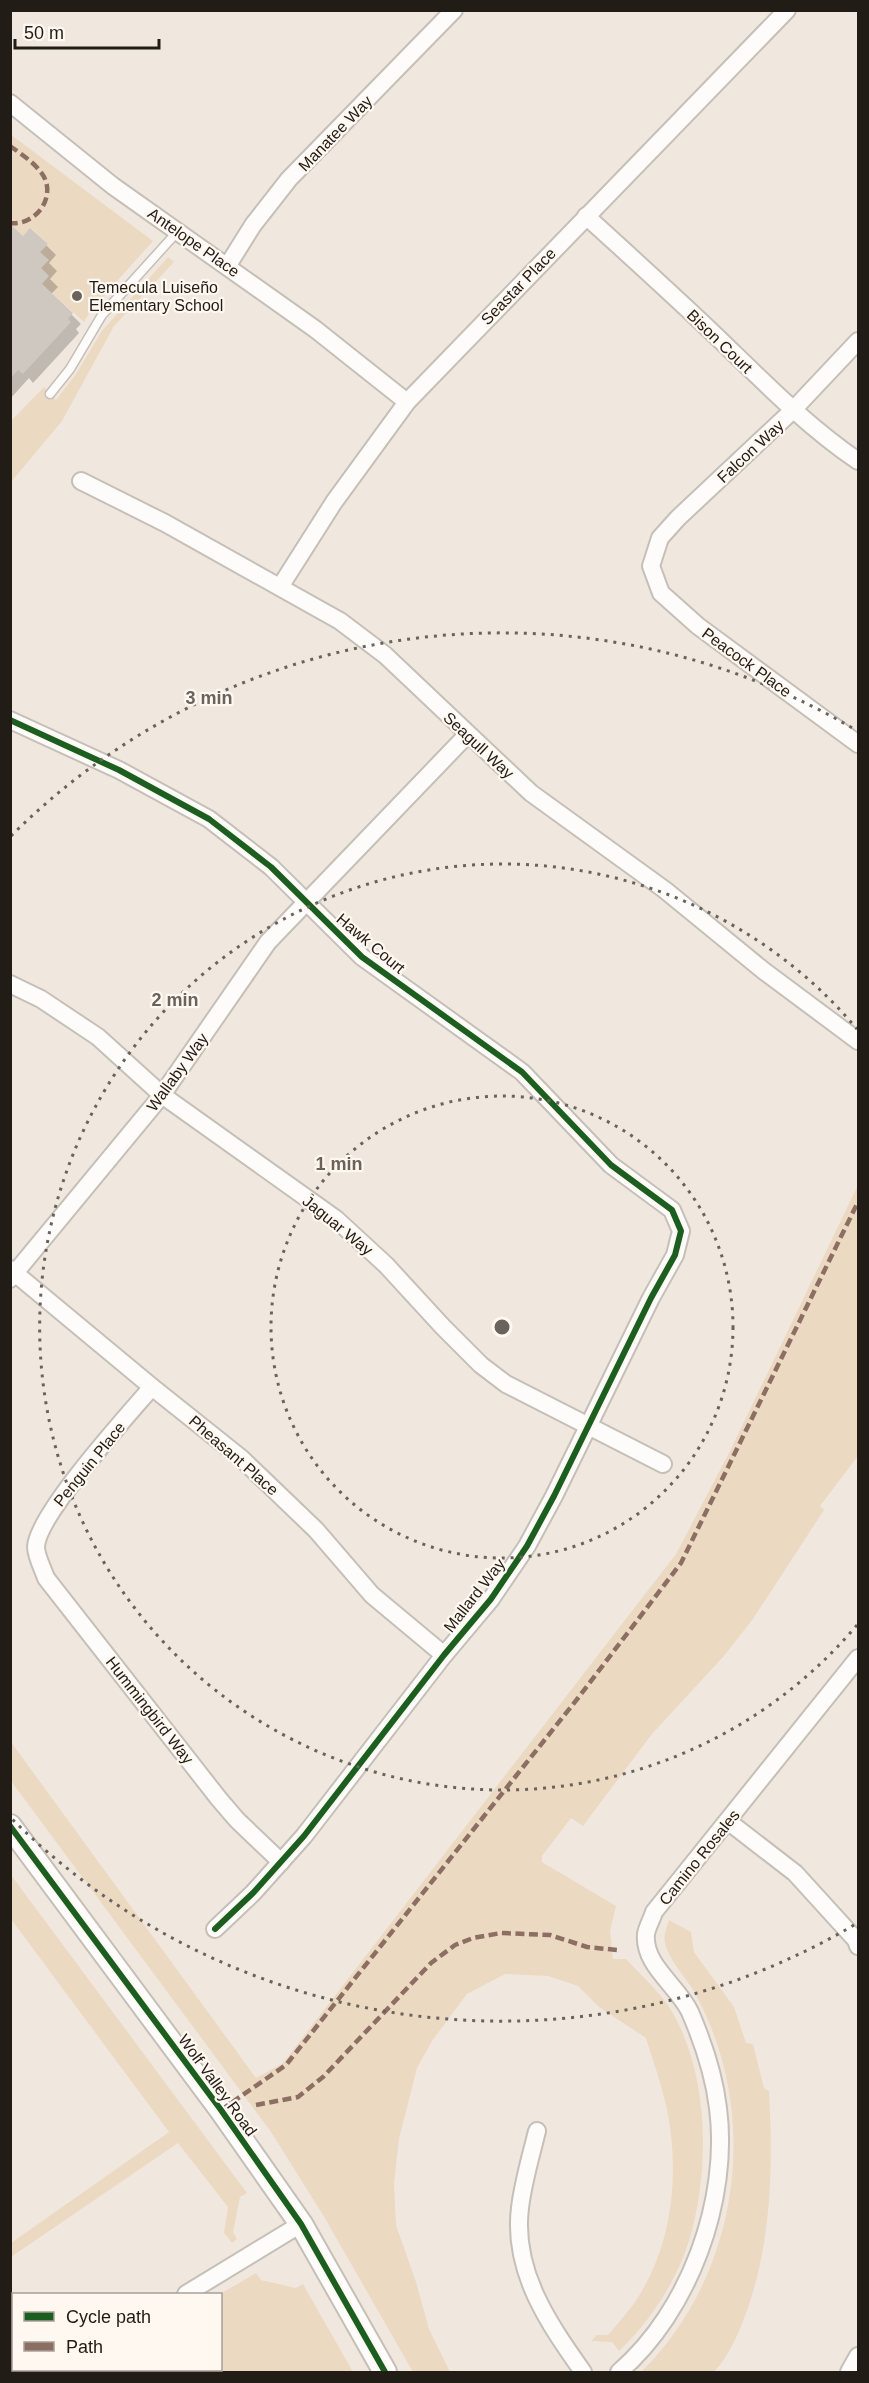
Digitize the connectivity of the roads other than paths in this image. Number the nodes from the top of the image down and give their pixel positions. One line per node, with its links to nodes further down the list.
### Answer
1 (454, 10): 6 (street, Manatee Way)
2 (787, 10): 4 (street, Seastar Place)
3 (10, 103): 5 (street, Antelope Place)
4 (586, 216): 9 (street, Seastar Place); 10 (street, Bison Court)
5 (178, 230): 6 (street, Antelope Place); 8 (lane)
6 (228, 265): 9 (street, Antelope Place)
7 (858, 341): 10 (street, Falcon Way)
8 (50, 394)
9 (407, 402): 14 (street, Seastar Place)
10 (792, 411): 11 (street, Bison Court); 13 (street, Falcon Way)
11 (858, 461)
12 (81, 481): 14 (street, Seagull Way)
13 (651, 566): 17 (street, Peacock Place)
14 (280, 587): 16 (street, Seagull Way)
15 (10, 720): 18 (street, Hawk Court)
16 (467, 735): 18 (street, Wallaby Way); 20 (street, Seagull Way)
17 (858, 744)
18 (305, 903): 21 (street, Wallaby Way); 22 (street, Hawk Court)
19 (10, 984): 21 (street, Jaguar Way)
20 (858, 1041)
21 (162, 1095): 23 (street, Wallaby Way); 25 (street, Jaguar Way)
22 (681, 1231): 25 (street, Mallard Way)
23 (12, 1274): 24 (street, Pheasant Place)
24 (152, 1387): 27 (street, Penguin Place); 28 (street, Pheasant Place)
25 (587, 1427): 26 (street, Jaguar Way); 28 (street, Mallard Way)
26 (663, 1464)
27 (36, 1547): 32 (street, Hummingbird Way)
28 (444, 1655): 32 (street, Mallard Way)
29 (858, 1658): 30 (street, Camino Rosales)
30 (729, 1822): 34 (street); 41 (street, Camino Rosales)
31 (10, 1826): 36 (main road, Wolf Valley Road)
32 (281, 1862): 33 (street, Mallard Way)
33 (215, 1929)
34 (858, 1947)
35 (537, 2131): 40 (street)
36 (301, 2224): 37 (street); 39 (main road, Wolf Valley Road)
37 (189, 2293)
38 (858, 2356): 42 (street)
39 (385, 2373)
40 (583, 2373)
41 (619, 2373)
42 (849, 2373)

